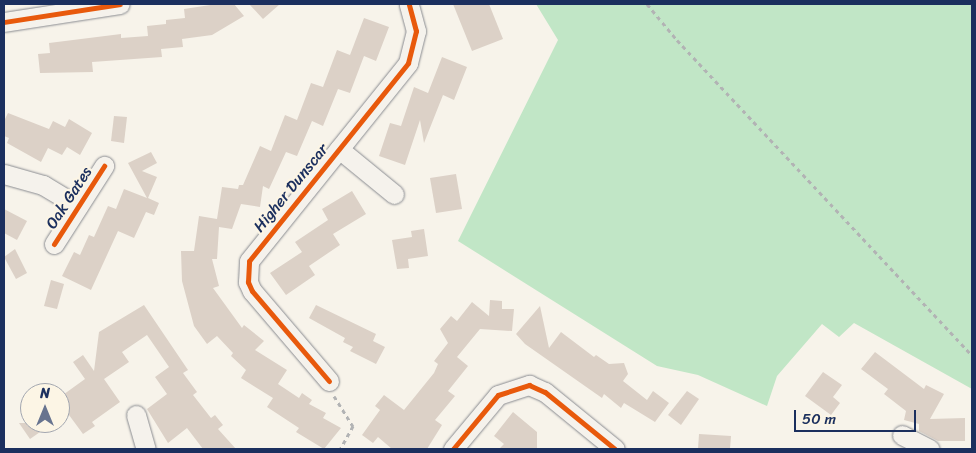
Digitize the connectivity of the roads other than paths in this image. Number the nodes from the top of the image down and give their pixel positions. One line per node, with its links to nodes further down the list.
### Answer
1 (120, 4): 3 (street)
2 (409, 4): 5 (street, Higher Dunscar)
3 (26, 12): 4 (street)
4 (4, 22)
5 (339, 148): 8 (street, Higher Dunscar); 11 (street, Higher Dunscar)
6 (104, 166): 9 (street, Oak Gates)
7 (4, 174): 9 (street, Oak Gates)
8 (394, 195)
9 (78, 206): 10 (street, Oak Gates)
10 (54, 244)
11 (329, 380)
12 (136, 415): 14 (street)
13 (902, 435): 17 (street)
14 (146, 449)
15 (453, 449): 16 (street)
16 (615, 449)
17 (930, 449)

